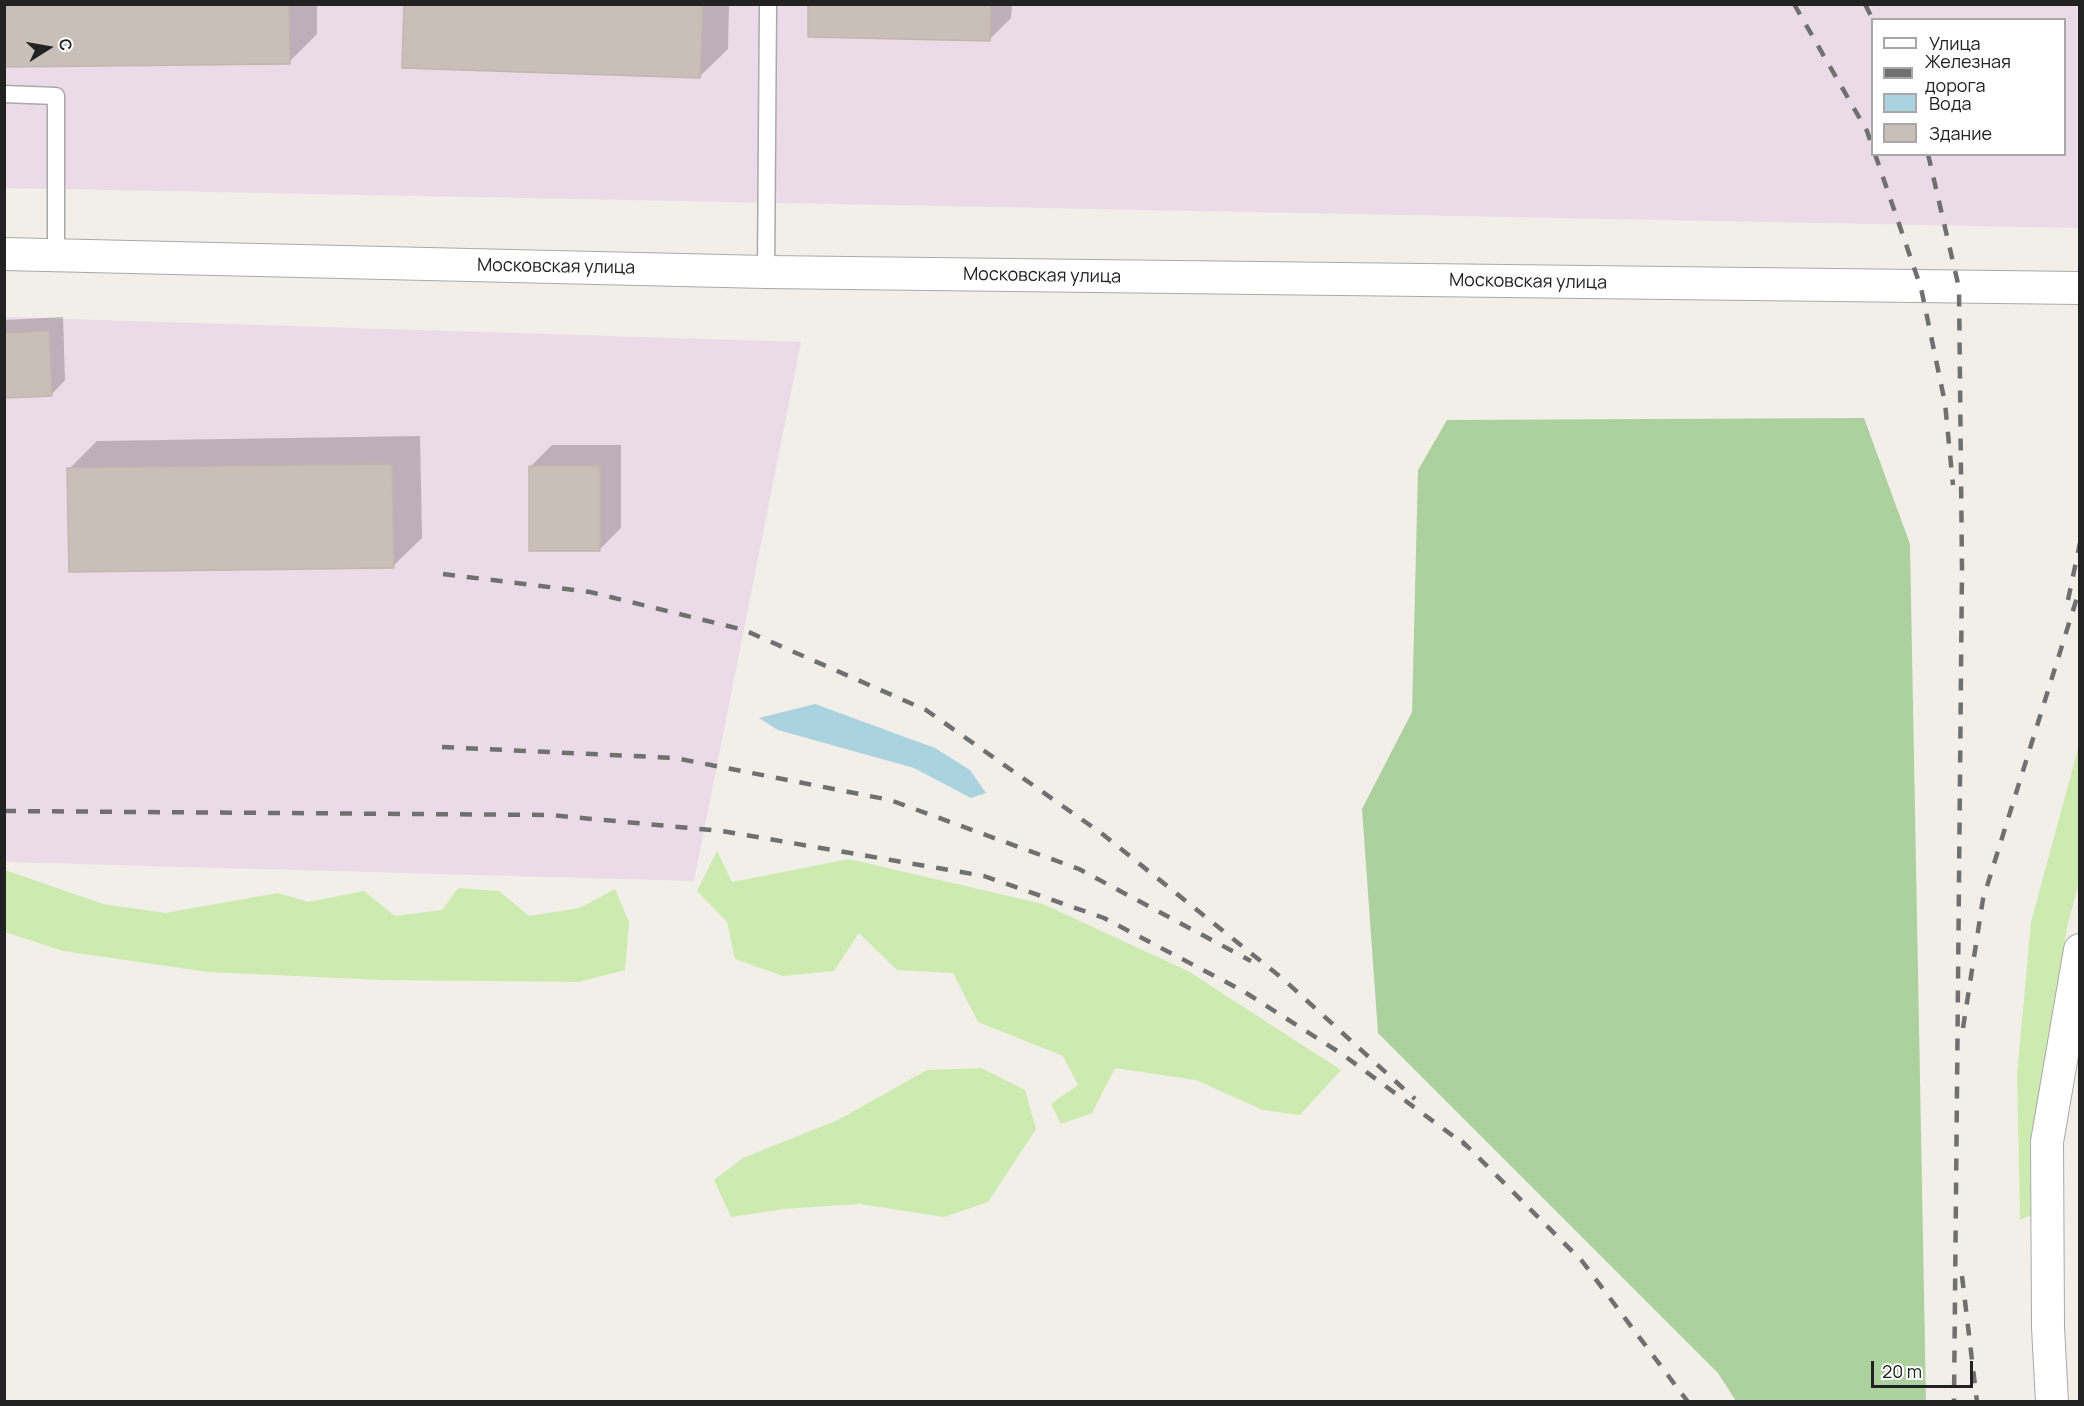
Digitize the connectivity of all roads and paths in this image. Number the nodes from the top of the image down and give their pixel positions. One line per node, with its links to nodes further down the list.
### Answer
1 (768, 4): 5 (lane)
2 (4, 94): 4 (lane)
3 (4, 254): 4 (street, Московская улица)
4 (56, 255): 5 (street, Московская улица)
5 (766, 272): 6 (street, Московская улица)
6 (2079, 288)
7 (2079, 950): 8 (street)
8 (2052, 1401)

